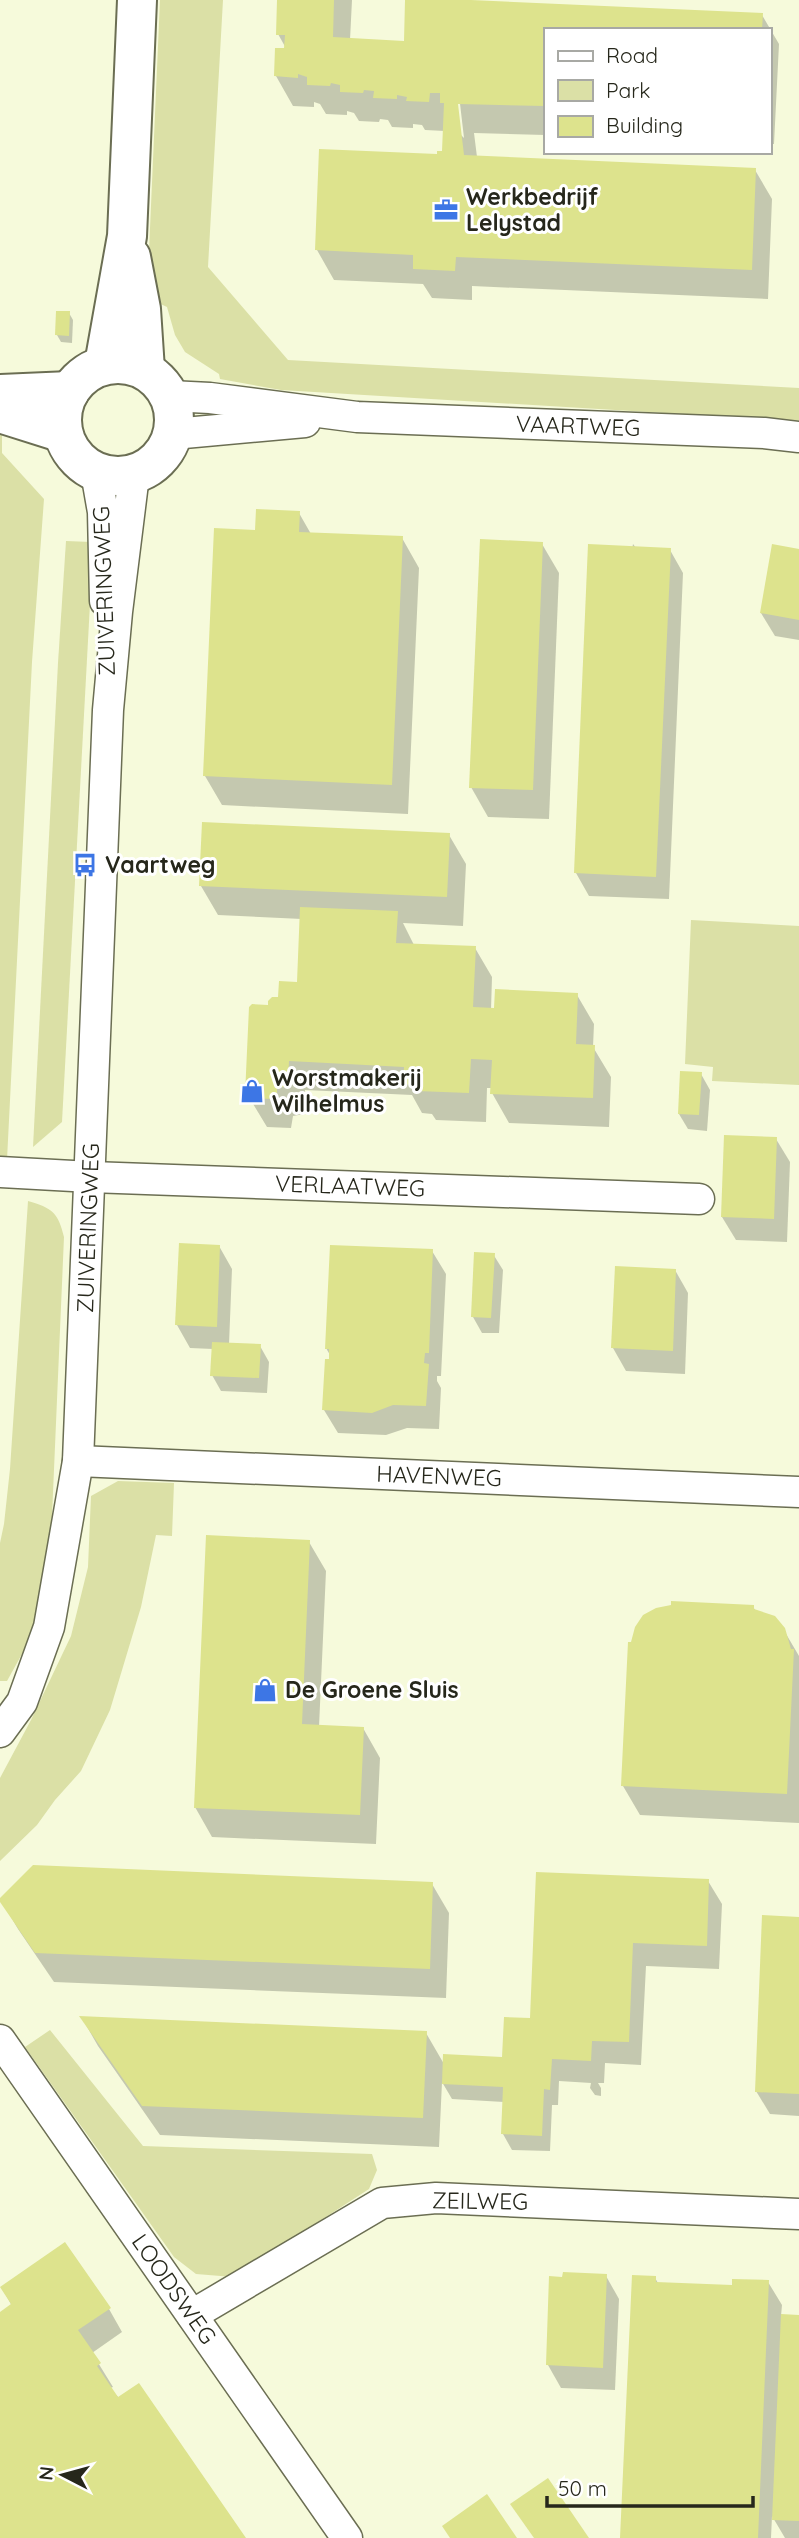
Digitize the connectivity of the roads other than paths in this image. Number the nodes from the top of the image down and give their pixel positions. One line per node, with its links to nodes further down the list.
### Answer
1 (137, 0): 2 (street)
2 (127, 236): 3 (street); 4 (street)
3 (104, 365): 4 (street); 5 (street)
4 (157, 383): 8 (street, VAARTWEG); 10 (street)
5 (69, 391): 6 (street); 9 (street)
6 (0, 394)
7 (0, 413): 9 (street)
8 (357, 417): 10 (street, VAARTWEG); 11 (street, VAARTWEG)
9 (63, 433): 12 (street)
10 (173, 434): 13 (street)
11 (799, 437)
12 (96, 472): 13 (street); 14 (street, ZUIVERINGWEG)
13 (134, 475): 14 (street, ZUIVERINGWEG)
14 (108, 710): 16 (street, ZUIVERINGWEG)
15 (0, 1172): 16 (street, VERLAATWEG)
16 (91, 1177): 17 (street, VERLAATWEG); 18 (street, ZUIVERINGWEG)
17 (699, 1199)
18 (78, 1461): 19 (street, HAVENWEG); 20 (street, ZUIVERINGWEG)
19 (799, 1492)
20 (0, 1732)
21 (0, 2040): 23 (street, LOODSWEG)
22 (799, 2214): 23 (street, ZEILWEG)
23 (192, 2315): 24 (street, LOODSWEG)
24 (347, 2538)

